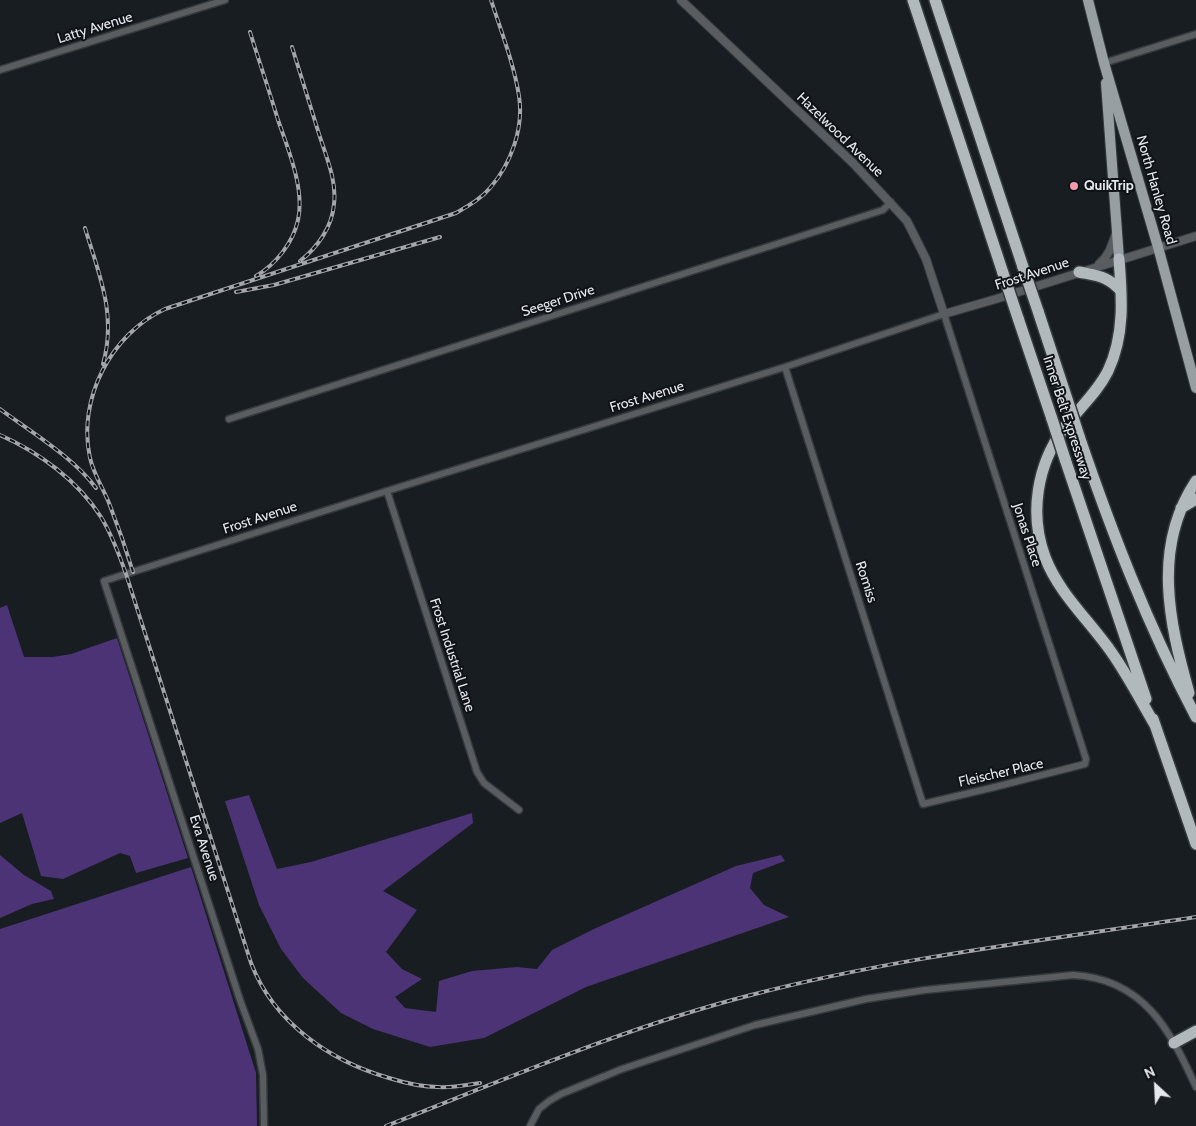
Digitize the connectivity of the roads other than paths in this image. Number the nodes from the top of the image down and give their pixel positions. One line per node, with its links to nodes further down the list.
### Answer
1 (225, 0): 8 (street, Latty Avenue)
2 (681, 0): 9 (street, Hazelwood Avenue)
3 (913, 0): 27 (highway, Inner Belt Expressway, bridge)
4 (935, 0): 26 (highway, Inner Belt Expressway, bridge)
5 (1088, 0): 7 (main road, North Hanley Road)
6 (1196, 34): 7 (street)
7 (1104, 62): 10 (main road); 12 (main road, North Hanley Road)
8 (0, 70)
9 (891, 202): 17 (street, Hazelwood Avenue); 20 (street, Seeger Drive)
10 (1117, 229): 13 (main road); 14 (street)
11 (1196, 236): 12 (street, Frost Avenue)
12 (1158, 247): 13 (street, Frost Avenue); 19 (main road, North Hanley Road)
13 (1119, 259): 14 (street, Frost Avenue); 16 (highway)
14 (1096, 267): 15 (street, Frost Avenue)
15 (1079, 272): 16 (highway); 17 (street, Frost Avenue)
16 (1122, 291): 27 (highway)
17 (944, 314): 18 (street, Frost Avenue); 28 (street, Jonas Place)
18 (785, 367): 22 (street, Frost Avenue); 29 (street, Romiss)
19 (1196, 388)
20 (228, 420)
21 (1196, 481): 24 (highway)
22 (386, 491): 25 (street, Frost Avenue); 30 (street, Frost Industrial Lane)
23 (1196, 499): 24 (highway)
24 (1181, 508): 26 (highway)
25 (104, 581): 36 (street, Eva Avenue)
26 (1196, 716)
27 (1155, 725): 31 (highway, Inner Belt Expressway)
28 (1086, 764): 29 (street, Fleischer Place)
29 (923, 804)
30 (519, 810)
31 (1196, 844)
32 (1196, 1031): 34 (highway)
33 (1196, 1038): 34 (highway)
34 (1174, 1043): 35 (street); 37 (street)
35 (1196, 1087)
36 (264, 1126)
37 (530, 1126)

